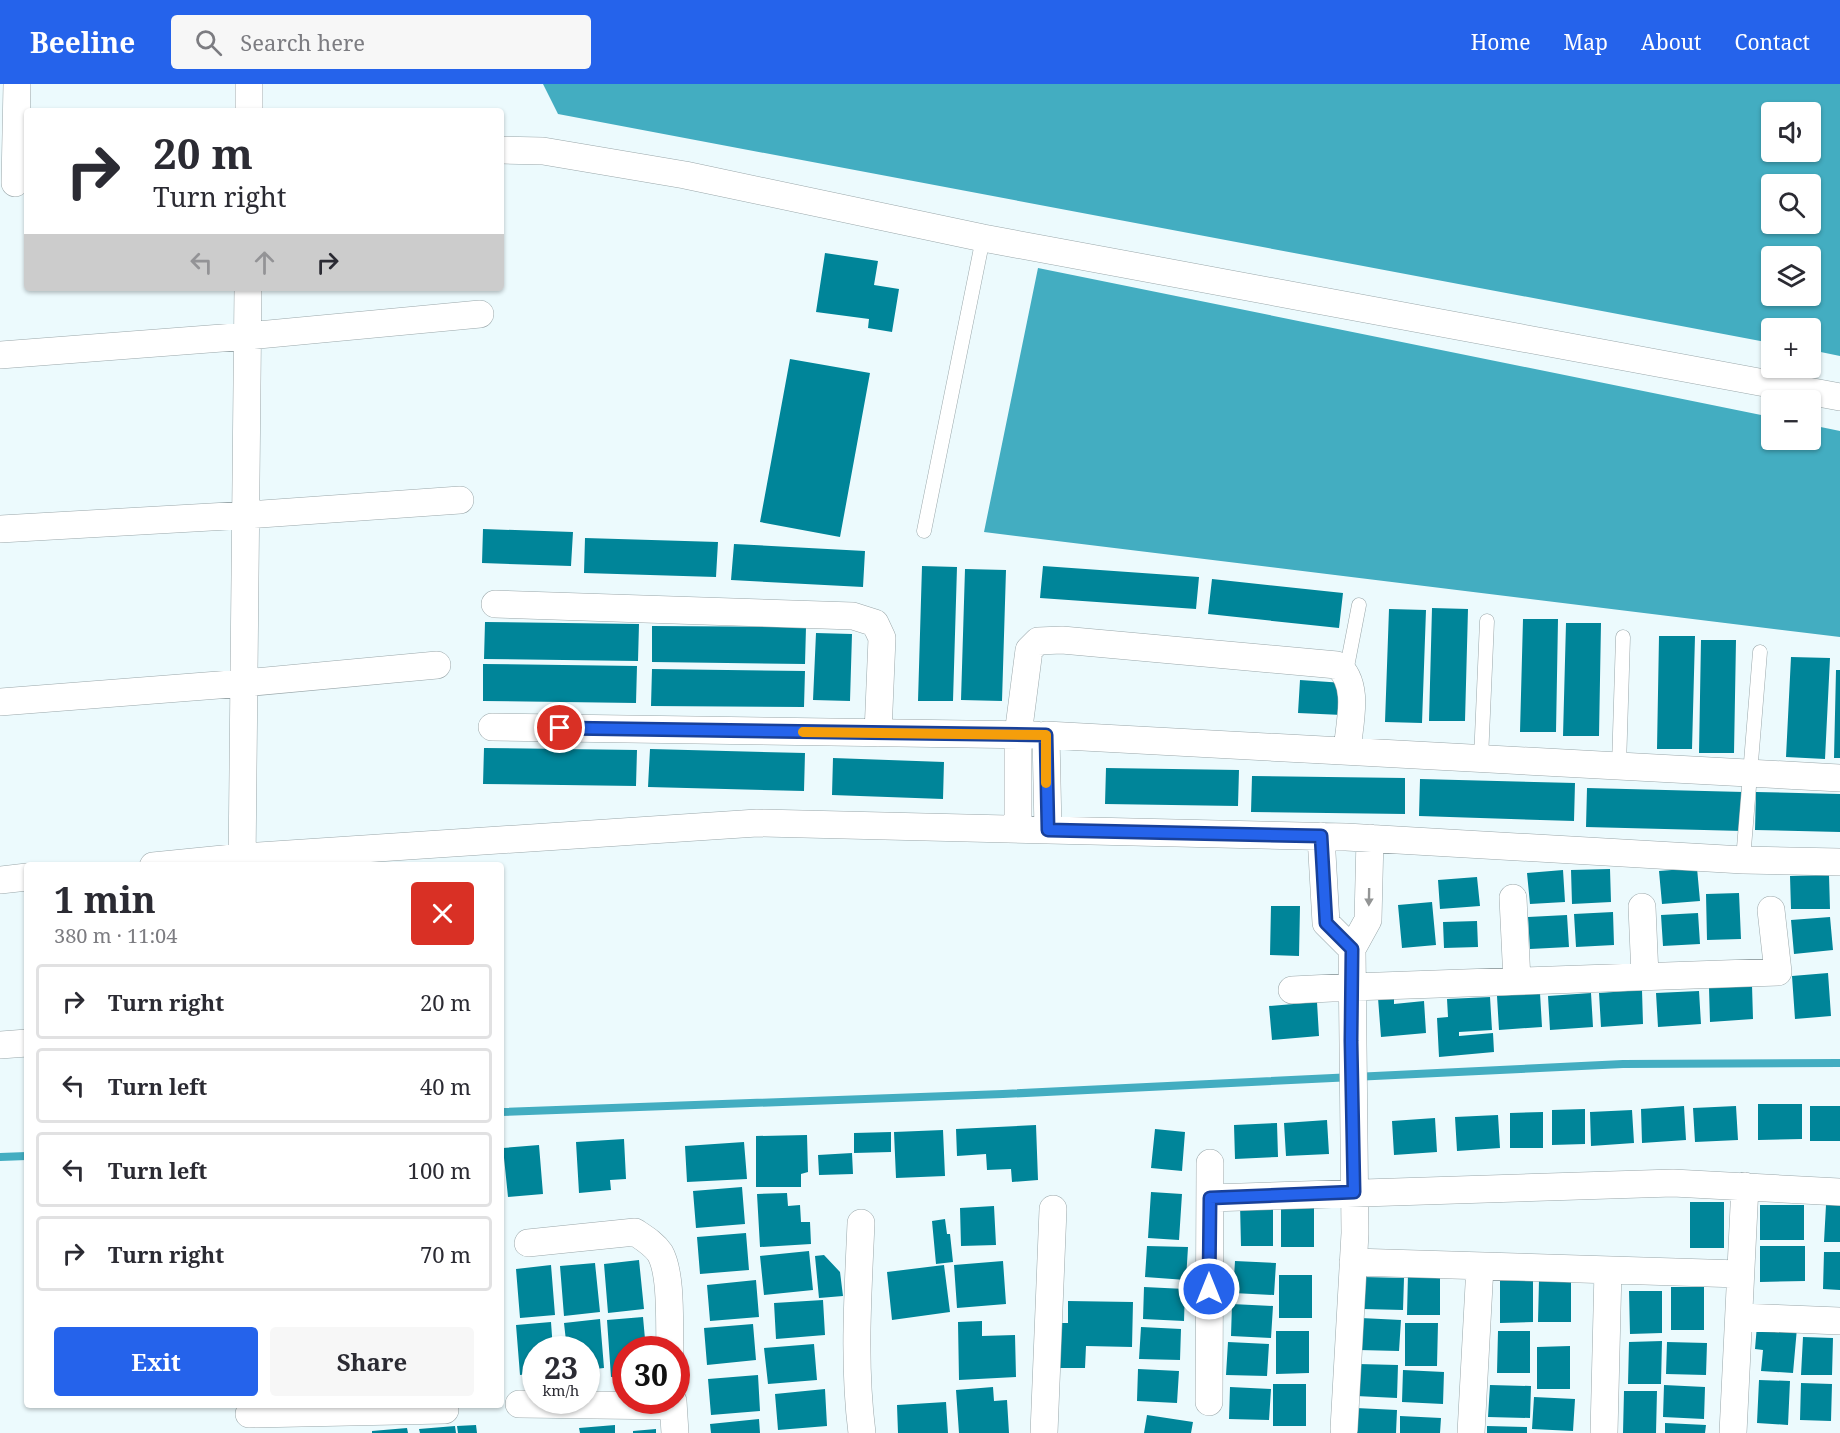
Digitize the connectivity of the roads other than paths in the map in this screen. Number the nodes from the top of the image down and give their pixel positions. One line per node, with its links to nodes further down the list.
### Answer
1 (17, 84): 5 (street)
2 (249, 84): 3 (street)
3 (249, 108)
4 (504, 150): 6 (street)
5 (14, 183)
6 (983, 238): 11 (street); 15 (lane)
7 (248, 291): 9 (street)
8 (480, 314): 9 (street)
9 (248, 336): 10 (street); 13 (street)
10 (0, 356)
11 (1840, 397)
12 (460, 500): 13 (street)
13 (246, 515): 14 (street); 23 (street)
14 (0, 529)
15 (924, 531)
16 (495, 604): 26 (street)
17 (1359, 605): 22 (lane)
18 (1487, 621): 30 (lane)
19 (1623, 637): 31 (lane)
20 (1760, 652): 32 (lane)
21 (437, 665): 23 (street)
22 (1346, 672): 27 (street); 29 (street)
23 (244, 683): 24 (street); 40 (street)
24 (0, 702)
25 (492, 727): 26 (street)
26 (878, 734): 27 (street)
27 (1018, 735): 28 (street); 34 (street)
28 (1046, 735): 29 (street); 35 (street)
29 (1347, 751): 30 (street)
30 (1481, 759): 31 (street)
31 (1619, 766): 32 (street)
32 (1749, 773): 33 (street); 39 (lane)
33 (1840, 778)
34 (1018, 829): 35 (street); 38 (street)
35 (1048, 830): 36 (street)
36 (1321, 836): 37 (street); 48 (street)
37 (1370, 838): 39 (street); 48 (street, one-way to 48)
38 (379, 857): 40 (street)
39 (1743, 860): 42 (street)
40 (242, 861): 41 (street)
41 (224, 862)
42 (1840, 862)
43 (24, 877): 44 (street)
44 (0, 880)
45 (1513, 897): 50 (street)
46 (1642, 907): 49 (street)
47 (1771, 910): 49 (street)
48 (1352, 949): 51 (street)
49 (1645, 976): 50 (street)
50 (1517, 981): 51 (street)
51 (1352, 987): 52 (street); 57 (street)
52 (1292, 990)
53 (24, 1043): 54 (street)
54 (0, 1045)
55 (1210, 1163): 59 (street)
56 (1745, 1186): 57 (street); 58 (street); 66 (street)
57 (1354, 1192): 59 (street); 63 (street)
58 (1840, 1192)
59 (1210, 1198): 70 (street)
60 (1053, 1209): 79 (street)
61 (861, 1223): 78 (street)
62 (528, 1243): 69 (street)
63 (1353, 1262): 64 (street); 76 (street)
64 (1480, 1266): 65 (street); 80 (street)
65 (1608, 1270): 66 (street); 81 (street)
66 (1740, 1274): 67 (street)
67 (1738, 1317): 68 (street); 82 (street)
68 (1840, 1321)
69 (669, 1336)
70 (1209, 1402)
71 (612, 1403): 72 (street)
72 (519, 1404)
73 (445, 1410): 75 (street)
74 (674, 1414): 77 (street)
75 (249, 1417)
76 (1344, 1429)
77 (675, 1433)
78 (862, 1433)
79 (1044, 1433)
80 (1471, 1433)
81 (1604, 1433)
82 (1733, 1433)

